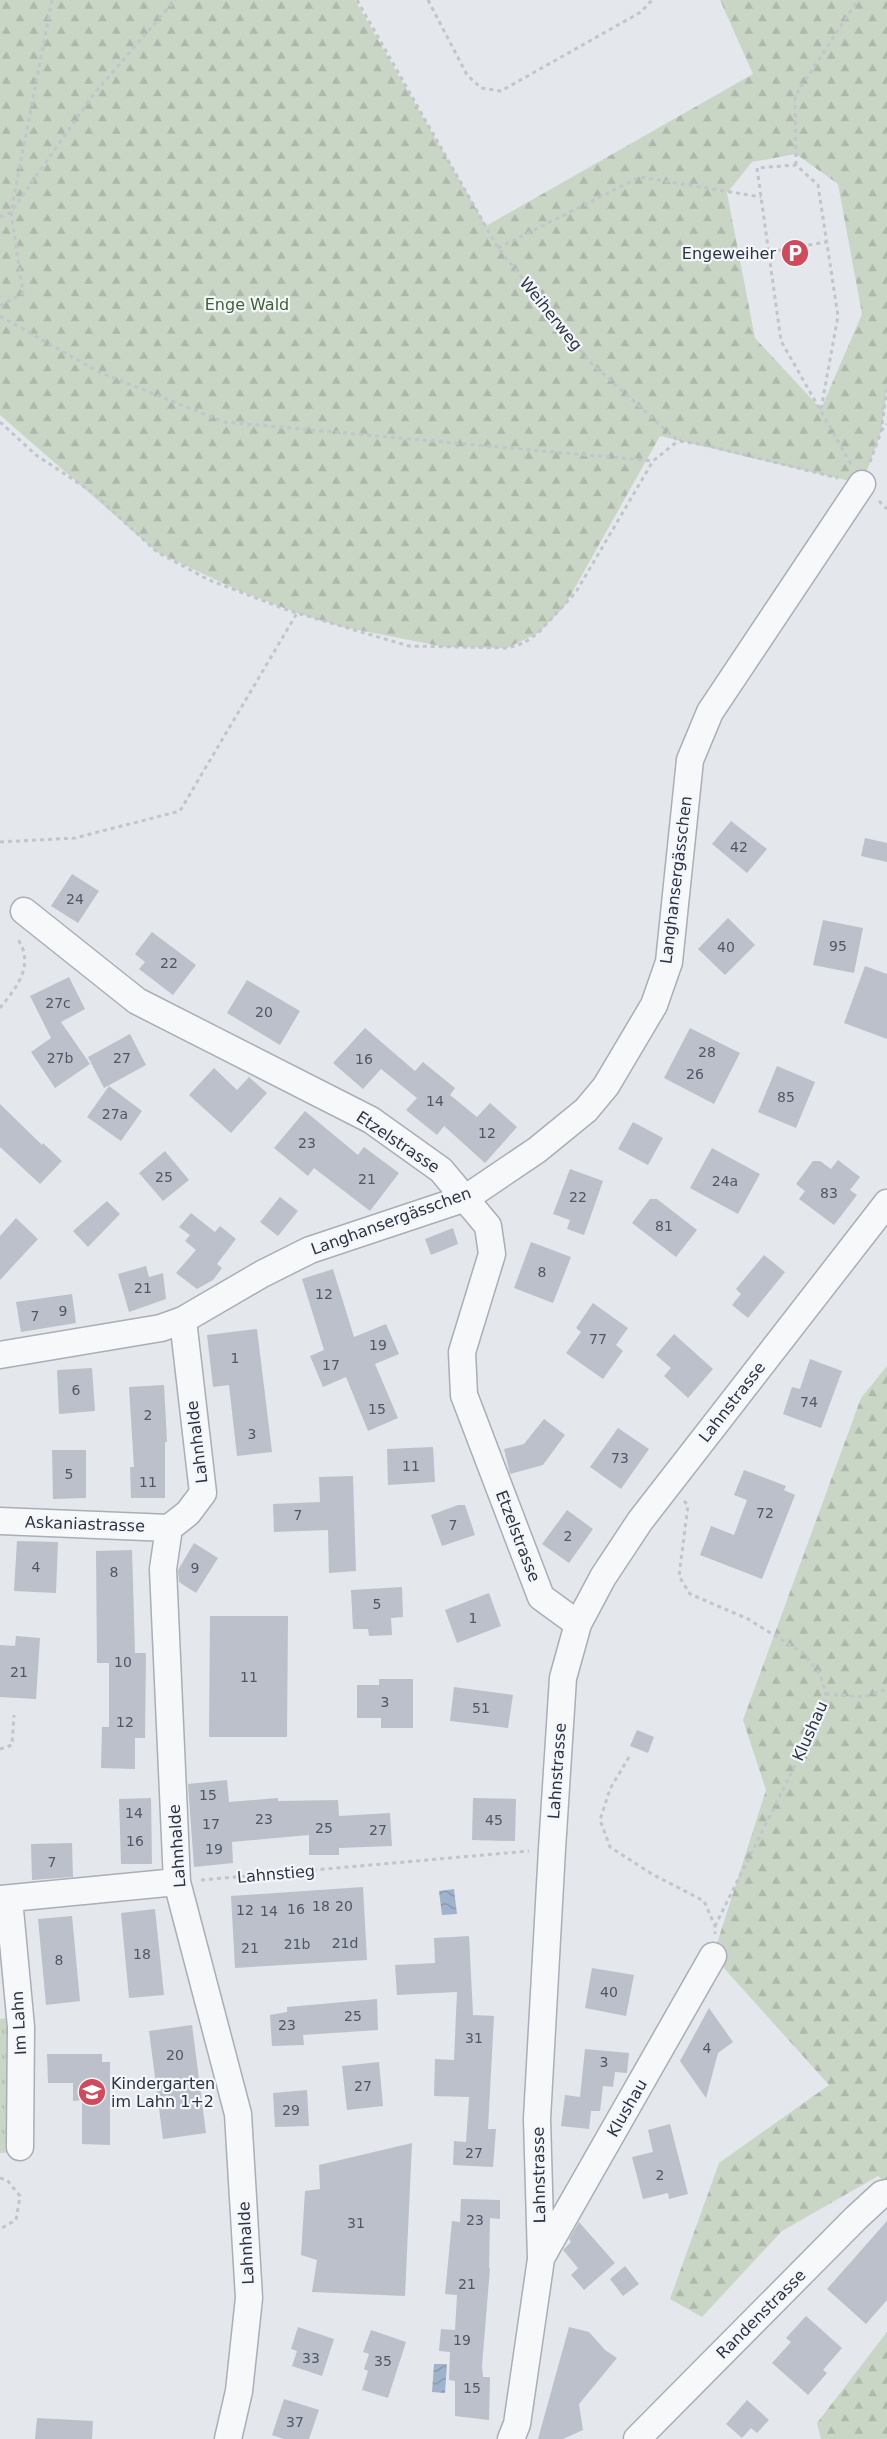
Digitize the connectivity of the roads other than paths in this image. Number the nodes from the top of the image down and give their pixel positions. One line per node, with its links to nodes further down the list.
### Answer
1 (862, 484): 3 (street, Langhansergässchen)
2 (18, 922): 3 (street, Etzelstrasse)
3 (466, 1198): 5 (street, Langhansergässchen); 9 (street, Etzelstrasse)
4 (887, 1203): 9 (street, Lahnstrasse)
5 (183, 1320): 6 (street, Langhansergässchen); 8 (street, Lahnhalde)
6 (0, 1355)
7 (0, 1521): 8 (street, Askaniastrasse)
8 (170, 1528): 10 (street, Lahnhalde)
9 (578, 1624): 15 (street, Lahnstrasse)
10 (177, 1882): 11 (street); 16 (street, Lahnhalde)
11 (5, 1899): 13 (street, Im Lahn)
12 (713, 1956): 15 (street, Klushau)
13 (20, 2147)
14 (887, 2193): 18 (street, Randenstrasse)
15 (540, 2258): 17 (street, Lahnstrasse)
16 (228, 2439)
17 (511, 2439)
18 (637, 2439)

